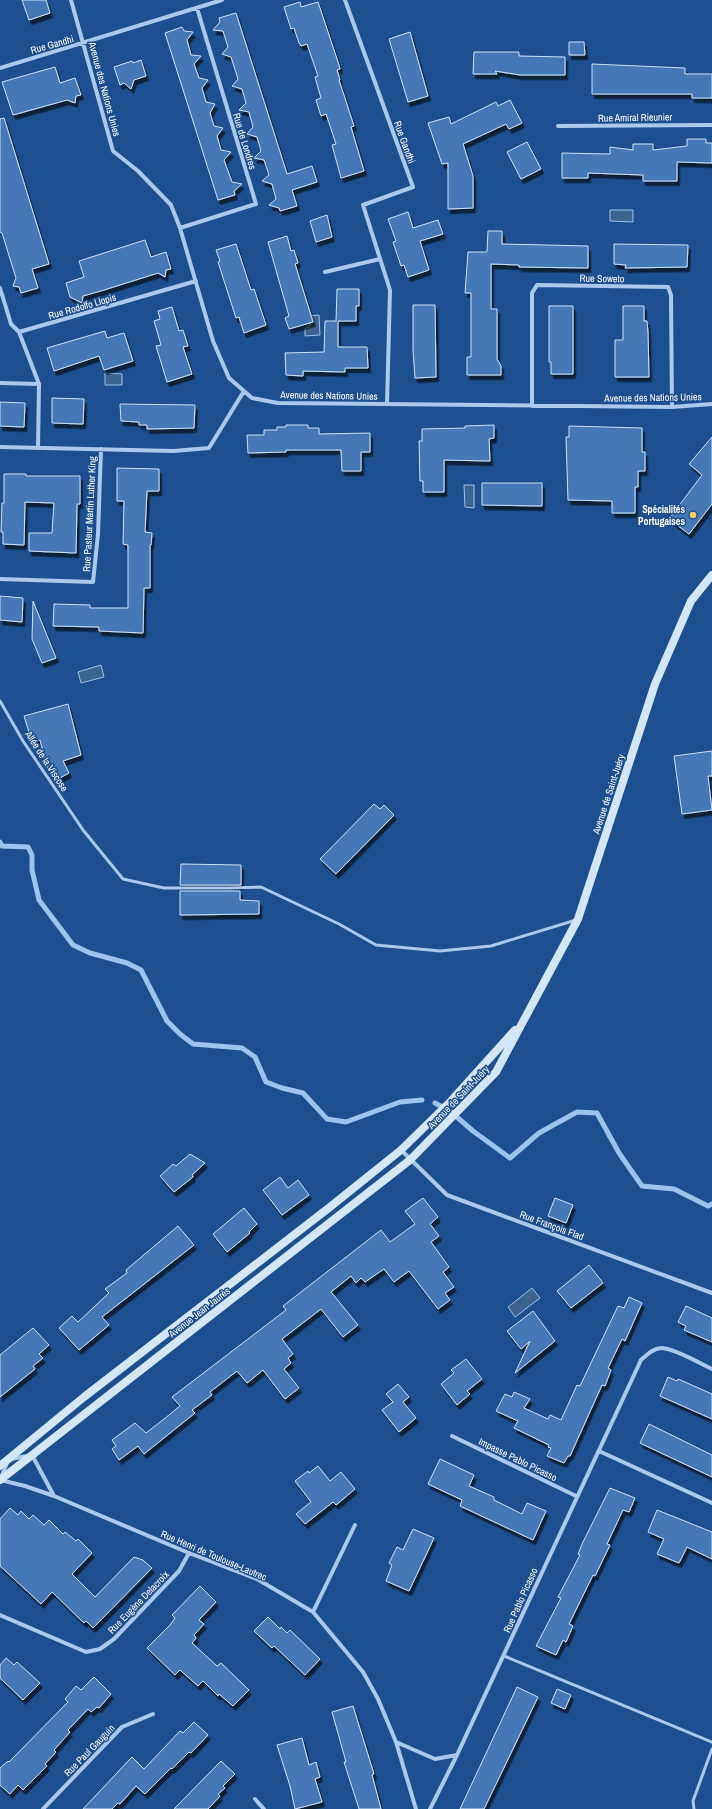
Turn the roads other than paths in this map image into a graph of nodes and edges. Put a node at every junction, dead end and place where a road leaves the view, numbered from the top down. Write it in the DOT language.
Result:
graph roads {
  1 [pos="71,0"];
  2 [pos="222,0"];
  3 [pos="345,0"];
  4 [pos="197,8"];
  5 [pos="84,43"];
  6 [pos="0,68"];
  7 [pos="712,125"];
  8 [pos="558,126"];
  9 [pos="180,228"];
  10 [pos="380,259"];
  11 [pos="325,272"];
  12 [pos="196,281"];
  13 [pos="0,288"];
  14 [pos="19,332"];
  15 [pos="0,383"];
  16 [pos="39,384"];
  17 [pos="244,391"];
  18 [pos="386,404"];
  19 [pos="712,404"];
  20 [pos="532,406"];
  21 [pos="672,407"];
  22 [pos="0,447"];
  23 [pos="38,448"];
  24 [pos="101,449"];
  25 [pos="712,575"];
  26 [pos="0,579"];
  27 [pos="0,700"];
  28 [pos="578,920"];
  29 [pos="524,1020"];
  30 [pos="401,1150"];
  31 [pos="410,1160"];
  32 [pos="712,1293"];
  33 [pos="712,1369"];
  34 [pos="452,1436"];
  35 [pos="599,1451"];
  36 [pos="32,1455"];
  37 [pos="8,1459"];
  38 [pos="0,1466"];
  39 [pos="0,1480"];
  40 [pos="54,1496"];
  41 [pos="576,1496"];
  42 [pos="712,1503"];
  43 [pos="355,1525"];
  44 [pos="189,1553"];
  45 [pos="313,1612"];
  46 [pos="0,1616"];
  47 [pos="504,1656"];
  48 [pos="154,1714"];
  49 [pos="396,1742"];
  50 [pos="712,1742"];
  51 [pos="712,1749"];
  52 [pos="457,1755"];
  53 [pos="255,1799"];
  54 [pos="44,1809"];
  55 [pos="264,1809"];
  56 [pos="416,1809"];
  57 [pos="430,1809"];
  58 [pos="694,1809"];
  1 -- 5 [label="street, Avenue des Nations Unies"];
  2 -- 4 [label="street, Rue Gandhi"];
  3 -- 10 [label="street, Rue Gandhi"];
  4 -- 5 [label="street, Rue Gandhi"];
  4 -- 9 [label="street, Rue de Londres"];
  5 -- 6 [label="street, Rue Gandhi"];
  5 -- 9 [label="street, Avenue des Nations Unies"];
  7 -- 8 [label="street, Rue Amiral Rieunier"];
  9 -- 12 [label="street, Avenue des Nations Unies"];
  10 -- 11 [label="street"];
  10 -- 18 [label="street, Rue Gandhi"];
  12 -- 14 [label="street, Rue Rodolfo Llopis"];
  12 -- 17 [label="street, Avenue des Nations Unies"];
  13 -- 14 [label="street"];
  14 -- 16 [label="street"];
  15 -- 16 [label="street"];
  16 -- 23 [label="street"];
  17 -- 18 [label="street, Avenue des Nations Unies"];
  17 -- 24 [label="street, Rue Pasteur Martin Luther King"];
  18 -- 20 [label="street, Avenue des Nations Unies"];
  19 -- 21 [label="street, Avenue des Nations Unies"];
  20 -- 21 [label="street, Avenue des Nations Unies"];
  20 -- 21 [label="street, Rue Soweto"];
  22 -- 23 [label="street, Rue Pasteur Martin Luther King"];
  23 -- 24 [label="street, Rue Pasteur Martin Luther King"];
  24 -- 26 [label="street, Rue Pasteur Martin Luther King"];
  25 -- 28 [label="main road, Avenue de Saint-Juéry"];
  27 -- 28 [label="lane, Allée de la Viscose"];
  28 -- 29 [label="main road, Avenue de Saint-Juéry"];
  29 -- 30 [label="main road, Avenue de Saint-Juéry"];
  29 -- 31 [label="main road, Avenue de Saint-Juéry"];
  30 -- 31 [label="street, Rue François Flad"];
  30 -- 37 [label="main road, Avenue Jean Jaurès"];
  31 -- 32 [label="street, Rue François Flad"];
  31 -- 36 [label="main road, Avenue Jean Jaurès"];
  33 -- 35 [label="street, Rue Pablo Picasso"];
  34 -- 41 [label="street, Impasse Pablo Picasso"];
  35 -- 41 [label="street, Rue Pablo Picasso"];
  35 -- 42 [label="street"];
  36 -- 37 [label="street"];
  36 -- 39 [label="main road, Avenue Jean Jaurès"];
  36 -- 40 [label="street"];
  37 -- 38 [label="main road, Avenue Jean Jaurès"];
  37 -- 39 [label="street"];
  39 -- 40 [label="street, Rue Henri de Toulouse-Lautrec"];
  40 -- 44 [label="street, Rue Henri de Toulouse-Lautrec"];
  41 -- 47 [label="street, Rue Pablo Picasso"];
  43 -- 45 [label="street"];
  44 -- 45 [label="street, Rue Henri de Toulouse-Lautrec"];
  44 -- 46 [label="street, Rue Eugène Delacroix"];
  45 -- 49 [label="street, Rue Henri de Toulouse-Lautrec"];
  47 -- 50 [label="lane"];
  47 -- 52 [label="street, Rue Pablo Picasso"];
  48 -- 54 [label="street, Rue Paul Gauguin"];
  49 -- 52 [label="street"];
  49 -- 56 [label="street, Rue Henri de Toulouse-Lautrec"];
  51 -- 58 [label="lane"];
  52 -- 57 [label="street, Rue Pablo Picasso"];
  53 -- 55 [label="street"];
}
